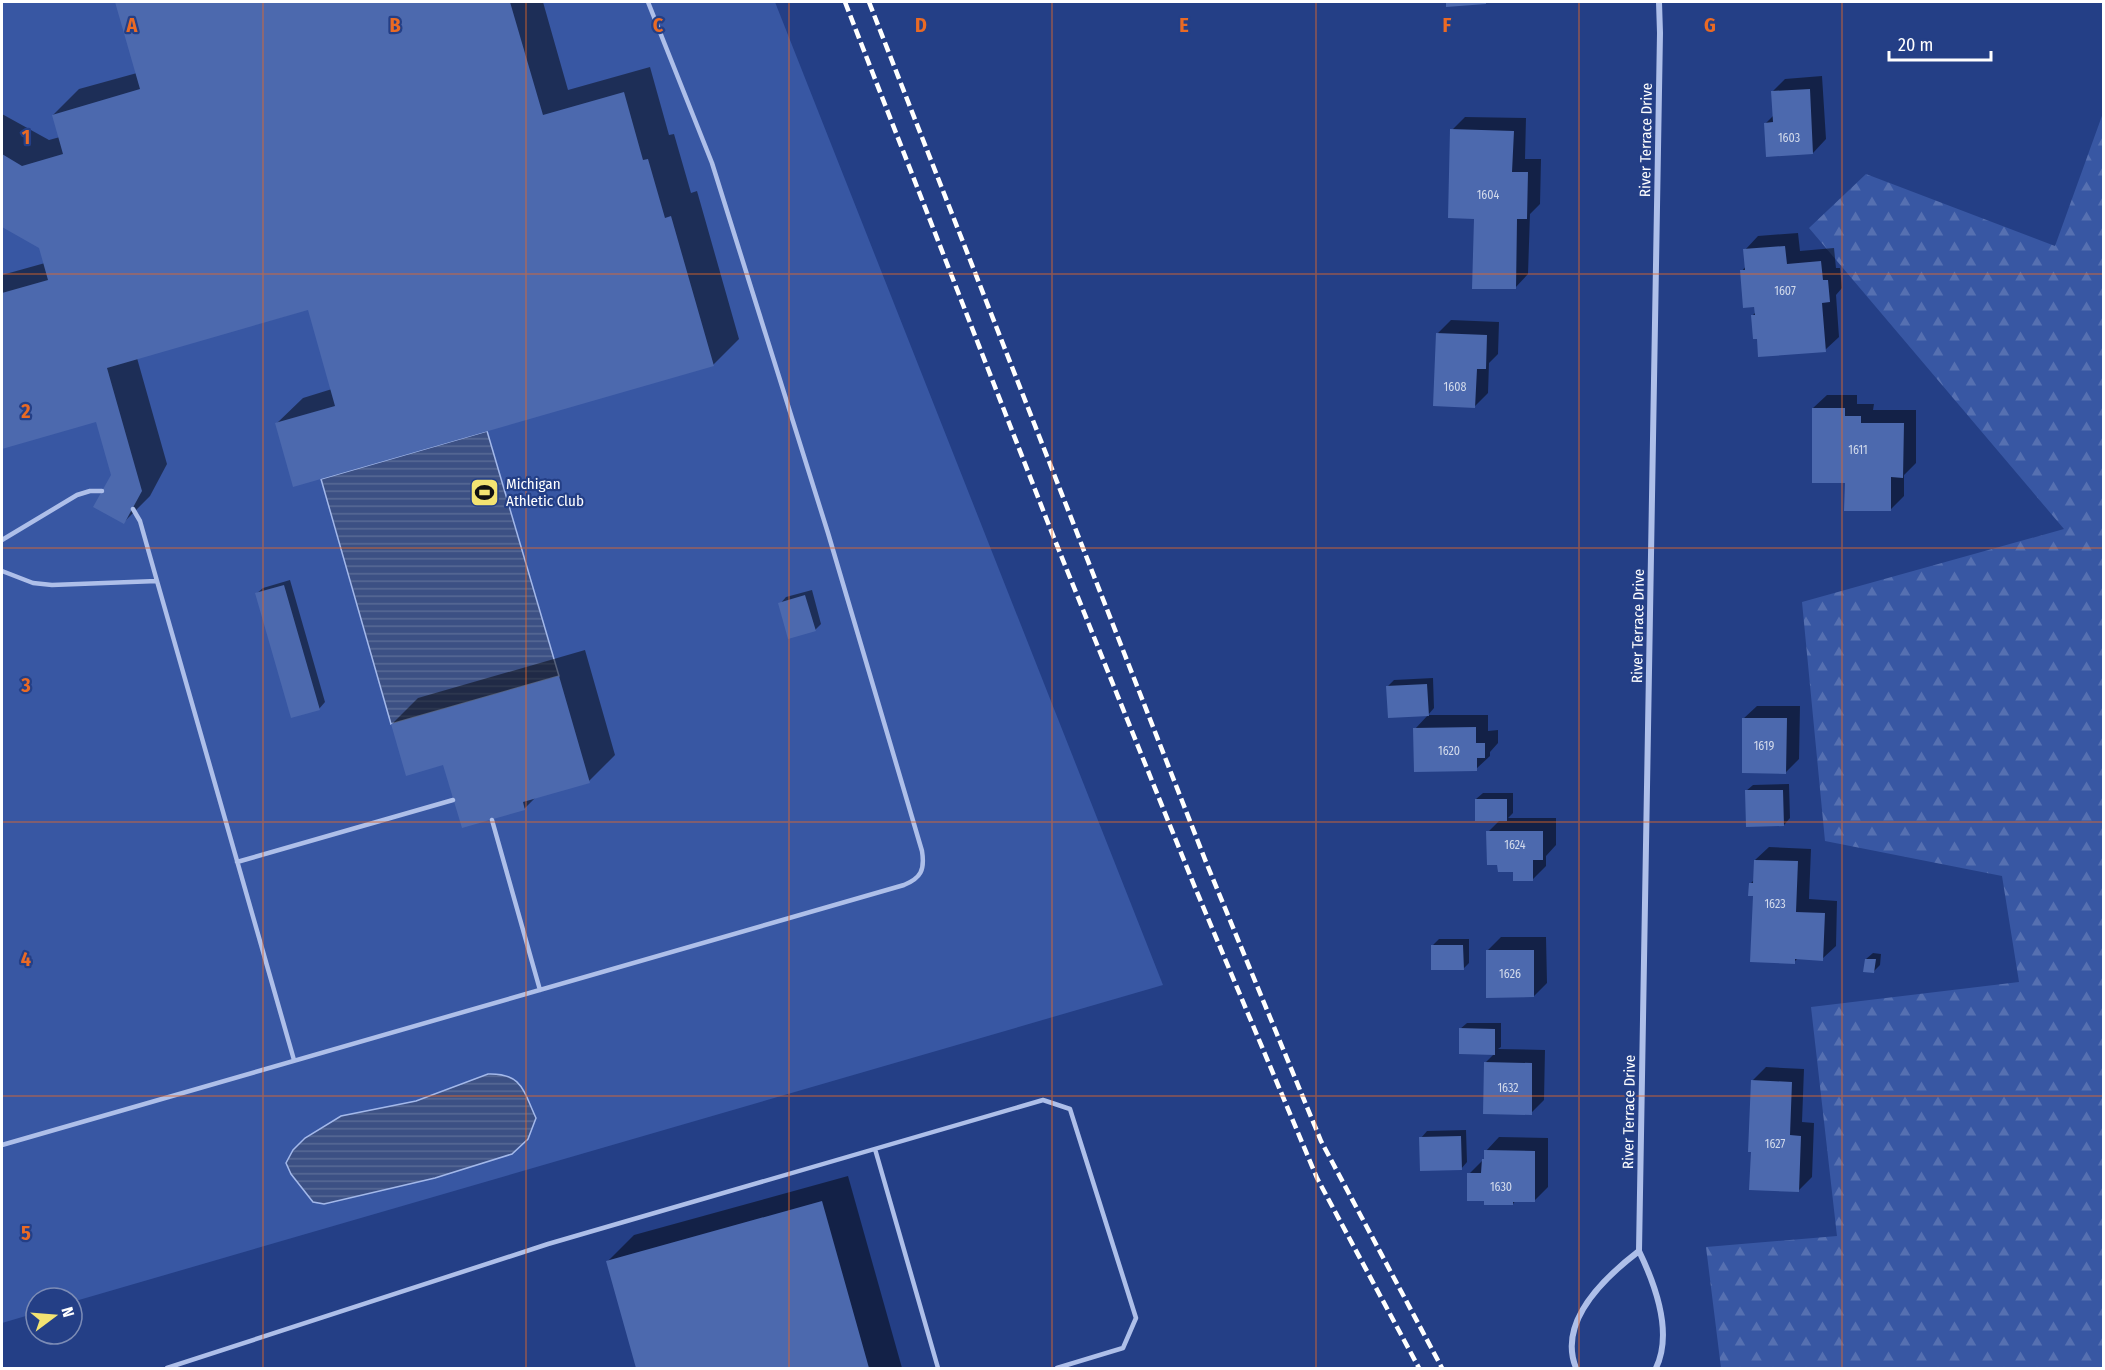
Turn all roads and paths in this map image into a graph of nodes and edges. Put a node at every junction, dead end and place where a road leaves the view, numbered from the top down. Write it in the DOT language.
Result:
graph roads {
  1 [pos="648,2"];
  2 [pos="1659,2"];
  3 [pos="102,491"];
  4 [pos="133,509"];
  5 [pos="2,540"];
  6 [pos="2,571"];
  7 [pos="157,581"];
  8 [pos="453,800"];
  9 [pos="492,819"];
  10 [pos="237,862"];
  11 [pos="540,990"];
  12 [pos="294,1060"];
  13 [pos="2,1145"];
  14 [pos="875,1149"];
  15 [pos="1639,1251"];
  16 [pos="167,1368"];
  17 [pos="938,1368"];
  18 [pos="1057,1368"];
  19 [pos="1576,1368"];
  20 [pos="1656,1368"];
  1 -- 11 [label="lane"];
  2 -- 15 [label="street, River Terrace Drive"];
  3 -- 5 [label="lane"];
  4 -- 7 [label="lane"];
  6 -- 7 [label="lane"];
  7 -- 10 [label="lane"];
  8 -- 10 [label="lane"];
  9 -- 11 [label="lane"];
  10 -- 12 [label="lane"];
  11 -- 12 [label="lane"];
  12 -- 13 [label="lane"];
  14 -- 16 [label="lane"];
  14 -- 17 [label="lane"];
  14 -- 18 [label="lane"];
  15 -- 19 [label="street"];
  15 -- 20 [label="street, River Terrace Drive"];
}
